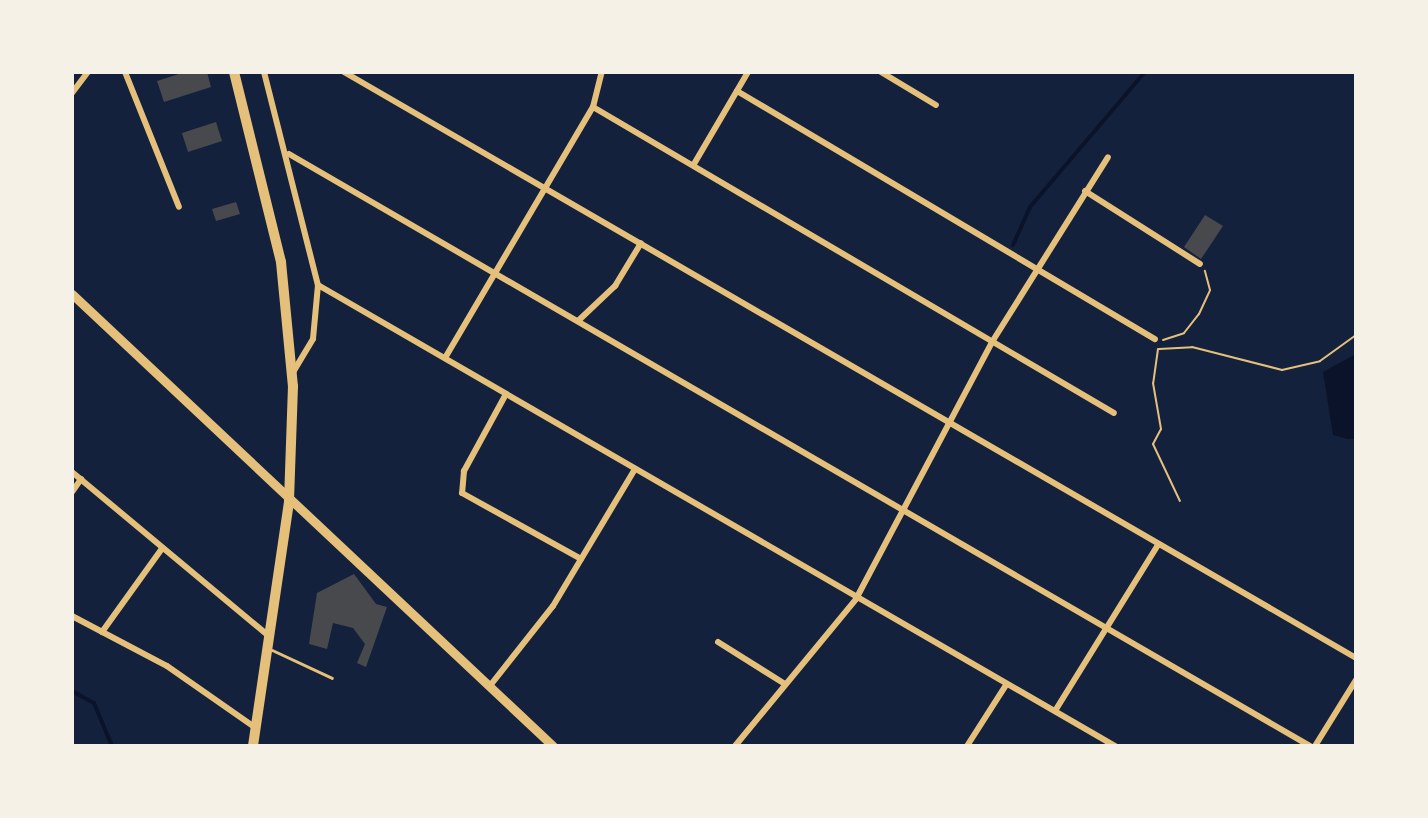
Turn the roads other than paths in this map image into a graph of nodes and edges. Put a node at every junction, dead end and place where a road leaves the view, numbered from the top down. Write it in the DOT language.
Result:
graph roads {
  1 [pos="88,72"];
  2 [pos="125,72"];
  3 [pos="234,72"];
  4 [pos="264,72"];
  5 [pos="344,72"];
  6 [pos="602,72"];
  7 [pos="748,72"];
  8 [pos="881,72"];
  9 [pos="737,91"];
  10 [pos="72,93"];
  11 [pos="936,105"];
  12 [pos="593,107"];
  13 [pos="289,154"];
  14 [pos="1108,157"];
  15 [pos="694,164"];
  16 [pos="542,190"];
  17 [pos="1085,191"];
  18 [pos="179,207"];
  19 [pos="641,243"];
  20 [pos="1201,265"];
  21 [pos="1036,268"];
  22 [pos="496,271"];
  23 [pos="318,285"];
  24 [pos="73,298"];
  25 [pos="579,320"];
  26 [pos="1155,339"];
  27 [pos="992,342"];
  28 [pos="445,358"];
  29 [pos="292,374"];
  30 [pos="506,394"];
  31 [pos="1114,413"];
  32 [pos="951,427"];
  33 [pos="635,469"];
  34 [pos="72,472"];
  35 [pos="81,479"];
  36 [pos="72,492"];
  37 [pos="289,502"];
  38 [pos="904,512"];
  39 [pos="1158,545"];
  40 [pos="161,550"];
  41 [pos="581,559"];
  42 [pos="856,599"];
  43 [pos="72,616"];
  44 [pos="1106,630"];
  45 [pos="102,632"];
  46 [pos="718,642"];
  47 [pos="272,644"];
  48 [pos="1356,658"];
  49 [pos="332,678"];
  50 [pos="1356,680"];
  51 [pos="785,684"];
  52 [pos="1006,685"];
  53 [pos="489,687"];
  54 [pos="1055,711"];
  55 [pos="256,728"];
  56 [pos="253,746"];
  57 [pos="553,746"];
  58 [pos="735,746"];
  59 [pos="967,746"];
  60 [pos="1115,746"];
  61 [pos="1313,746"];
  1 -- 10 [label="street"];
  2 -- 18 [label="street"];
  3 -- 29 [label="main road"];
  4 -- 13 [label="street"];
  5 -- 16 [label="street"];
  6 -- 12 [label="street"];
  7 -- 9 [label="street"];
  8 -- 11 [label="street"];
  9 -- 15 [label="street"];
  9 -- 21 [label="street"];
  12 -- 15 [label="street"];
  12 -- 16 [label="street"];
  13 -- 22 [label="street"];
  13 -- 23 [label="street"];
  14 -- 17 [label="street"];
  15 -- 27 [label="street"];
  16 -- 19 [label="street"];
  16 -- 22 [label="street"];
  17 -- 20 [label="street"];
  17 -- 21 [label="street"];
  19 -- 25 [label="street"];
  19 -- 32 [label="street"];
  21 -- 26 [label="street"];
  21 -- 27 [label="street"];
  22 -- 25 [label="street"];
  22 -- 28 [label="street"];
  23 -- 28 [label="street"];
  23 -- 29 [label="street"];
  24 -- 37 [label="main road"];
  25 -- 38 [label="street"];
  27 -- 31 [label="street"];
  27 -- 32 [label="street"];
  28 -- 30 [label="street"];
  29 -- 37 [label="main road"];
  30 -- 33 [label="street"];
  30 -- 41 [label="street"];
  32 -- 38 [label="street"];
  32 -- 39 [label="street"];
  33 -- 41 [label="street"];
  33 -- 42 [label="street"];
  34 -- 35 [label="street"];
  35 -- 36 [label="street"];
  35 -- 40 [label="street"];
  37 -- 47 [label="main road"];
  37 -- 53 [label="main road"];
  38 -- 42 [label="street"];
  38 -- 44 [label="street"];
  39 -- 44 [label="street"];
  39 -- 48 [label="street"];
  40 -- 45 [label="street"];
  40 -- 47 [label="street"];
  41 -- 53 [label="street"];
  42 -- 51 [label="street"];
  42 -- 52 [label="street"];
  43 -- 45 [label="street"];
  44 -- 54 [label="street"];
  44 -- 61 [label="street"];
  45 -- 55 [label="street"];
  46 -- 51 [label="street"];
  47 -- 49 [label="lane"];
  47 -- 55 [label="main road"];
  50 -- 61 [label="street"];
  51 -- 58 [label="street"];
  52 -- 54 [label="street"];
  52 -- 59 [label="street"];
  53 -- 57 [label="main road"];
  54 -- 60 [label="street"];
  55 -- 56 [label="main road"];
}
